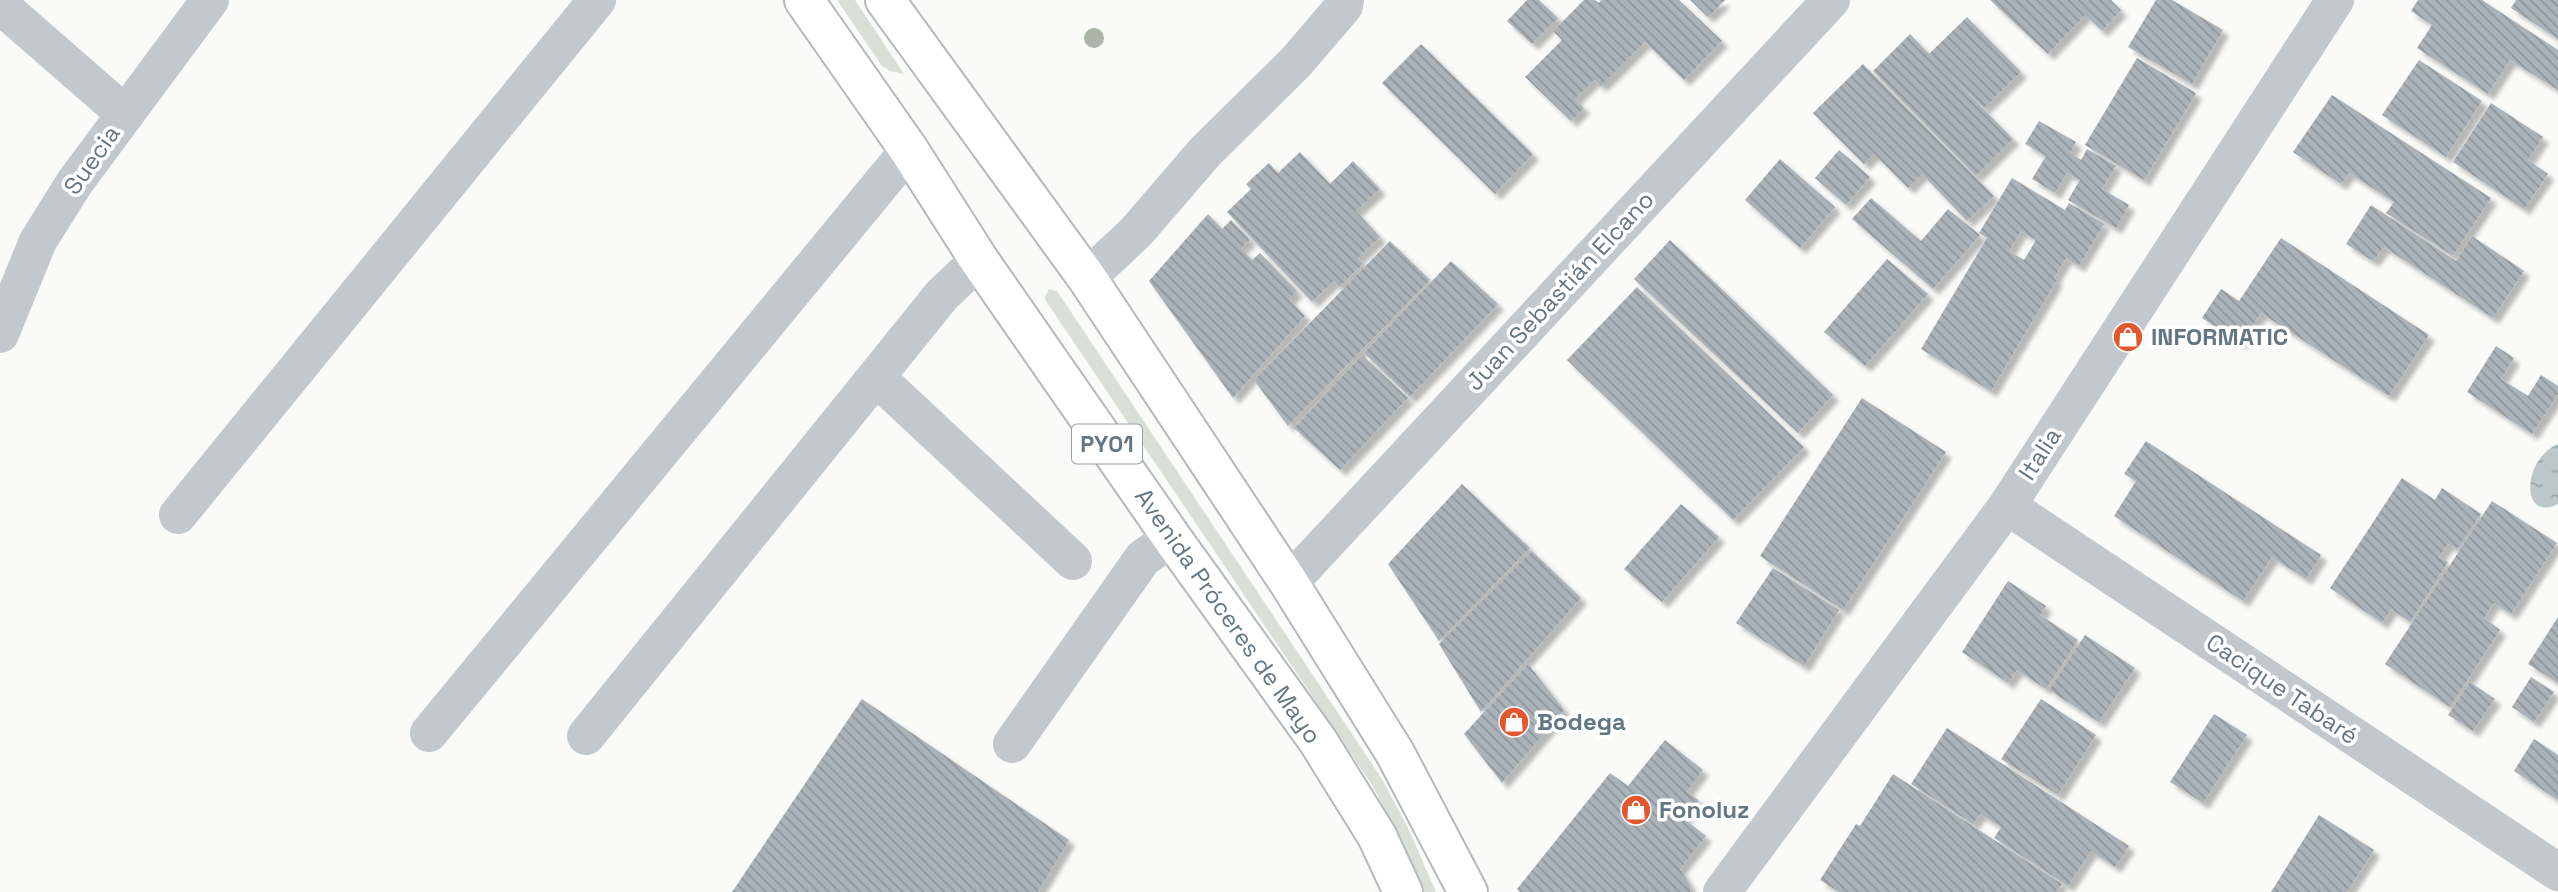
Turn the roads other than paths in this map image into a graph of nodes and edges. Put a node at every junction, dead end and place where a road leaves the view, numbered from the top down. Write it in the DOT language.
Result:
graph roads {
  1 [pos="210,0"];
  2 [pos="597,0"];
  3 [pos="804,0"];
  4 [pos="885,0"];
  5 [pos="1345,0"];
  6 [pos="1831,0"];
  7 [pos="2335,0"];
  8 [pos="0,5"];
  9 [pos="125,114"];
  10 [pos="909,150"];
  11 [pos="979,260"];
  12 [pos="1087,278"];
  13 [pos="0,334"];
  14 [pos="877,378"];
  15 [pos="2007,506"];
  16 [pos="178,515"];
  17 [pos="1172,538"];
  18 [pos="1073,561"];
  19 [pos="1289,583"];
  20 [pos="429,733"];
  21 [pos="586,736"];
  22 [pos="1012,744"];
  23 [pos="2558,872"];
  24 [pos="1403,892"];
  25 [pos="1468,892"];
  26 [pos="1722,892"];
  1 -- 9 [label="street, Suecia"];
  2 -- 16 [label="street"];
  3 -- 10 [label="highway, Avenida Próceres de Mayo / PY01"];
  4 -- 12 [label="highway, PY01"];
  5 -- 12 [label="street"];
  6 -- 19 [label="street, Juan Sebastián Elcano"];
  7 -- 15 [label="street, Italia"];
  8 -- 9 [label="street"];
  9 -- 13 [label="street, Suecia"];
  10 -- 11 [label="highway, Avenida Próceres de Mayo / PY01"];
  10 -- 20 [label="street"];
  11 -- 14 [label="street"];
  11 -- 17 [label="highway, Avenida Próceres de Mayo / PY01"];
  12 -- 19 [label="highway, PY01"];
  14 -- 18 [label="street"];
  14 -- 21 [label="street"];
  15 -- 23 [label="street, Cacique Tabaré"];
  15 -- 26 [label="street, Italia"];
  17 -- 22 [label="street"];
  17 -- 24 [label="highway, Avenida Próceres de Mayo / PY01"];
  19 -- 25 [label="highway, PY01"];
}
